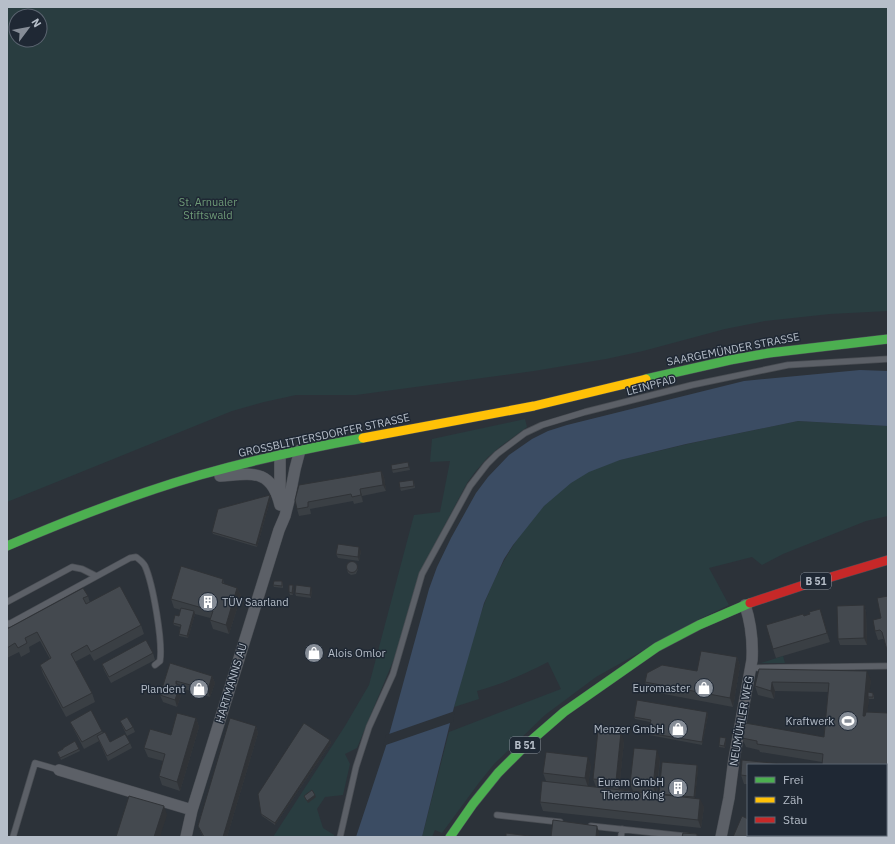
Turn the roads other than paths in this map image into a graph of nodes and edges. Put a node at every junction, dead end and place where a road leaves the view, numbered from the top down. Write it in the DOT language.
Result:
graph roads {
  1 [pos="888,340"];
  2 [pos="888,359"];
  3 [pos="585,394"];
  4 [pos="300,450"];
  5 [pos="280,455"];
  6 [pos="207,474"];
  7 [pos="280,505"];
  8 [pos="279,530"];
  9 [pos="7,546"];
  10 [pos="888,560"];
  11 [pos="96,576"];
  12 [pos="7,602"];
  13 [pos="747,612"];
  14 [pos="729,622"];
  15 [pos="7,623"];
  16 [pos="155,665"];
  17 [pos="888,666"];
  18 [pos="750,668"];
  19 [pos="619,673"];
  20 [pos="59,770"];
  21 [pos="192,810"];
  22 [pos="497,815"];
  23 [pos="564,823"];
  24 [pos="587,826"];
  25 [pos="622,829"];
  26 [pos="13,837"];
  27 [pos="186,837"];
  28 [pos="340,837"];
  29 [pos="450,837"];
  30 [pos="621,837"];
  31 [pos="694,837"];
  32 [pos="721,837"];
  1 -- 3 [label="main road, SAARGEMÜNDER STRASSE"];
  2 -- 28 [label="lane, LEINPFAD"];
  3 -- 4 [label="main road, GROSSBLITTERSDORFER STRASSE"];
  4 -- 5 [label="main road, GROSSBLITTERSDORFER STRASSE"];
  4 -- 8 [label="street, HARTMANNS AU"];
  5 -- 6 [label="main road, GROSSBLITTERSDORFER STRASSE"];
  5 -- 7 [label="street, HARTMANNS AU"];
  6 -- 7 [label="street, HARTMANNS AU"];
  6 -- 9 [label="main road, GROSSBLITTERSDORFER STRASSE"];
  7 -- 8 [label="street, HARTMANNS AU"];
  8 -- 21 [label="street, HARTMANNS AU"];
  10 -- 13 [label="main road, B 51"];
  11 -- 12 [label="lane"];
  11 -- 15 [label="lane"];
  11 -- 16 [label="lane"];
  13 -- 18 [label="street, NEUMÜHLER WEG"];
  13 -- 19 [label="main road, B 51"];
  14 -- 19 [label="main road, B 51"];
  17 -- 18 [label="lane"];
  18 -- 32 [label="street, NEUMÜHLER WEG"];
  19 -- 29 [label="main road, B 51"];
  20 -- 21 [label="street"];
  20 -- 26 [label="lane"];
  21 -- 27 [label="street, HARTMANNS AU"];
  22 -- 23 [label="lane"];
  24 -- 25 [label="lane"];
  25 -- 30 [label="lane"];
  25 -- 31 [label="lane"];
}
